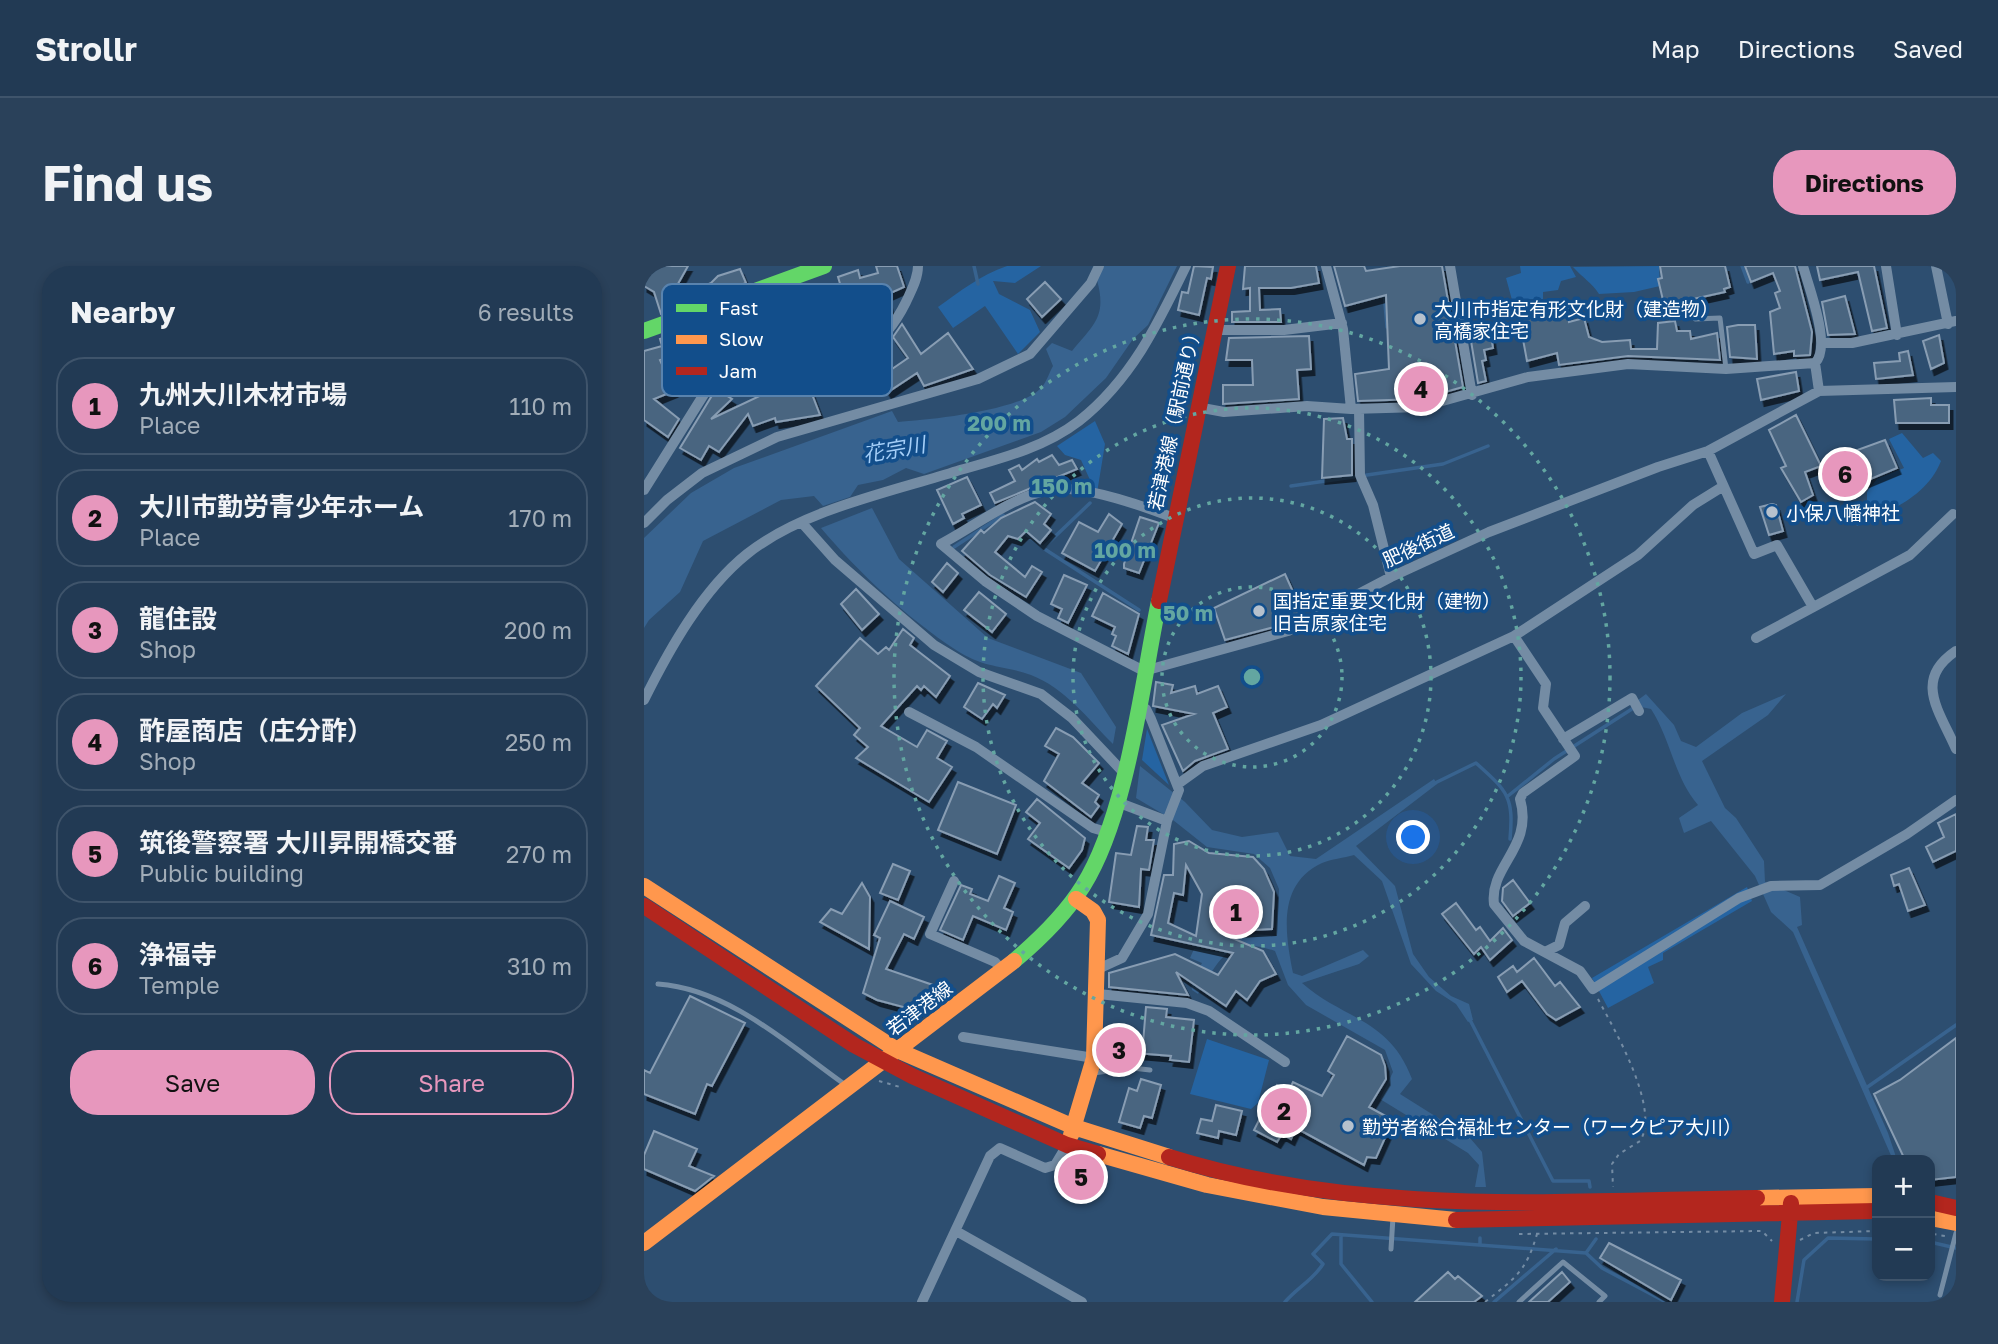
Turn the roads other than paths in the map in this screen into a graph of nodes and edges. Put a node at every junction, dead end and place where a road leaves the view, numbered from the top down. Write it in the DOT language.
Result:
graph roads {
  1 [pos="824,266"];
  2 [pos="918,266"];
  3 [pos="1099,266"];
  4 [pos="1186,266"];
  5 [pos="1228,266"];
  6 [pos="1326,266"];
  7 [pos="1450,266"];
  8 [pos="1803,266"];
  9 [pos="1885,266"];
  10 [pos="1936,266"];
  11 [pos="774,284"];
  12 [pos="1695,318"];
  13 [pos="1952,322"];
  14 [pos="1342,323"];
  15 [pos="662,324"];
  16 [pos="892,327"];
  17 [pos="1214,330"];
  18 [pos="644,331"];
  19 [pos="1896,335"];
  20 [pos="1823,344"];
  21 [pos="1815,363"];
  22 [pos="1726,369"];
  23 [pos="1956,387"];
  24 [pos="1819,391"];
  25 [pos="1472,395"];
  26 [pos="703,396"];
  27 [pos="1197,407"];
  28 [pos="1355,410"];
  29 [pos="1708,451"];
  30 [pos="1722,487"];
  31 [pos="644,490"];
  32 [pos="1953,514"];
  33 [pos="1174,518"];
  34 [pos="644,523"];
  35 [pos="802,523"];
  36 [pos="1391,576"];
  37 [pos="1813,607"];
  38 [pos="1514,636"];
  39 [pos="1756,638"];
  40 [pos="1956,651"];
  41 [pos="1144,671"];
  42 [pos="644,700"];
  43 [pos="1138,706"];
  44 [pos="1637,708"];
  45 [pos="909,712"];
  46 [pos="1130,741"];
  47 [pos="1565,741"];
  48 [pos="1956,749"];
  49 [pos="1125,768"];
  50 [pos="1178,787"];
  51 [pos="1956,800"];
  52 [pos="1117,802"];
  53 [pos="1167,821"];
  54 [pos="1110,833"];
  55 [pos="954,881"];
  56 [pos="644,886"];
  57 [pos="1076,899"];
  58 [pos="644,906"];
  59 [pos="1585,906"];
  60 [pos="1545,952"];
  61 [pos="1098,969"];
  62 [pos="1003,971"];
  63 [pos="658,984"];
  64 [pos="1098,994"];
  65 [pos="963,1037"];
  66 [pos="891,1055"];
  67 [pos="1285,1062"];
  68 [pos="1092,1065"];
  69 [pos="1150,1070"];
  70 [pos="848,1087"];
  71 [pos="1074,1127"];
  72 [pos="1067,1145"];
  73 [pos="1872,1197"];
  74 [pos="1935,1203"];
  75 [pos="1791,1205"];
  76 [pos="1394,1207"];
  77 [pos="1956,1208"];
  78 [pos="1872,1211"];
  79 [pos="1935,1221"];
  80 [pos="956,1231"];
  81 [pos="1955,1235"];
  82 [pos="644,1244"];
  83 [pos="1391,1246"];
  84 [pos="1940,1295"];
  85 [pos="1605,1296"];
  86 [pos="922,1302"];
  87 [pos="1082,1302"];
  88 [pos="1519,1302"];
  89 [pos="1599,1302"];
  90 [pos="1610,1302"];
  91 [pos="1782,1302"];
  1 -- 11 [label="street"];
  2 -- 16 [label="street"];
  3 -- 34 [label="street"];
  4 -- 35 [label="street"];
  5 -- 17 [label="street, 若津港線（駅前通り）"];
  6 -- 14 [label="street"];
  7 -- 25 [label="street"];
  8 -- 20 [label="street"];
  9 -- 19 [label="street"];
  10 -- 13 [label="street"];
  12 -- 22 [label="lane"];
  13 -- 19 [label="street"];
  14 -- 17 [label="street"];
  14 -- 28 [label="street"];
  15 -- 18 [label="street"];
  17 -- 27 [label="street, 若津港線（駅前通り）"];
  19 -- 20 [label="street"];
  20 -- 21 [label="street"];
  21 -- 22 [label="street"];
  21 -- 24 [label="street"];
  22 -- 25 [label="street"];
  23 -- 24 [label="street"];
  24 -- 29 [label="street, 肥後街道"];
  25 -- 28 [label="street"];
  26 -- 31 [label="street"];
  27 -- 28 [label="street"];
  27 -- 33 [label="street, 若津港線（駅前通り）"];
  28 -- 36 [label="street"];
  29 -- 30 [label="street"];
  29 -- 36 [label="street, 肥後街道"];
  30 -- 37 [label="street"];
  30 -- 38 [label="street"];
  32 -- 37 [label="street"];
  33 -- 41 [label="street, 若津港線（駅前通り）"];
  33 -- 41 [label="street"];
  35 -- 42 [label="street"];
  35 -- 49 [label="street"];
  36 -- 41 [label="street, 肥後街道"];
  37 -- 39 [label="street"];
  38 -- 47 [label="street"];
  38 -- 50 [label="street"];
  40 -- 48 [label="street"];
  41 -- 43 [label="street, 若津港線（駅前通り）"];
  43 -- 46 [label="street, 若津港線（駅前通り）"];
  43 -- 50 [label="street"];
  44 -- 47 [label="street"];
  45 -- 54 [label="street"];
  46 -- 49 [label="street, 若津港線"];
  47 -- 60 [label="street"];
  49 -- 52 [label="street, 若津港線"];
  50 -- 53 [label="street"];
  51 -- 60 [label="street"];
  52 -- 53 [label="street"];
  52 -- 54 [label="street, 若津港線"];
  53 -- 61 [label="street"];
  54 -- 57 [label="street, 若津港線"];
  55 -- 62 [label="street"];
  56 -- 66 [label="street"];
  57 -- 61 [label="street"];
  57 -- 62 [label="street, 若津港線"];
  58 -- 66 [label="street"];
  59 -- 60 [label="street"];
  61 -- 64 [label="street"];
  62 -- 66 [label="street, 若津港線"];
  63 -- 70 [label="lane"];
  64 -- 67 [label="street"];
  64 -- 68 [label="street"];
  65 -- 68 [label="street"];
  66 -- 70 [label="street, 若津港線"];
  66 -- 71 [label="street"];
  66 -- 72 [label="street"];
  68 -- 69 [label="lane"];
  68 -- 71 [label="street"];
  70 -- 82 [label="street, 若津港線"];
  71 -- 72 [label="street"];
  71 -- 76 [label="street"];
  72 -- 76 [label="street"];
  72 -- 80 [label="street"];
  73 -- 75 [label="street"];
  74 -- 77 [label="street"];
  75 -- 76 [label="street"];
  75 -- 76 [label="street"];
  75 -- 78 [label="street"];
  75 -- 91 [label="street"];
  76 -- 83 [label="lane"];
  79 -- 81 [label="street"];
  80 -- 86 [label="street"];
  80 -- 87 [label="street"];
  81 -- 84 [label="lane"];
  85 -- 88 [label="lane"];
  85 -- 89 [label="lane"];
  85 -- 90 [label="lane"];
}
